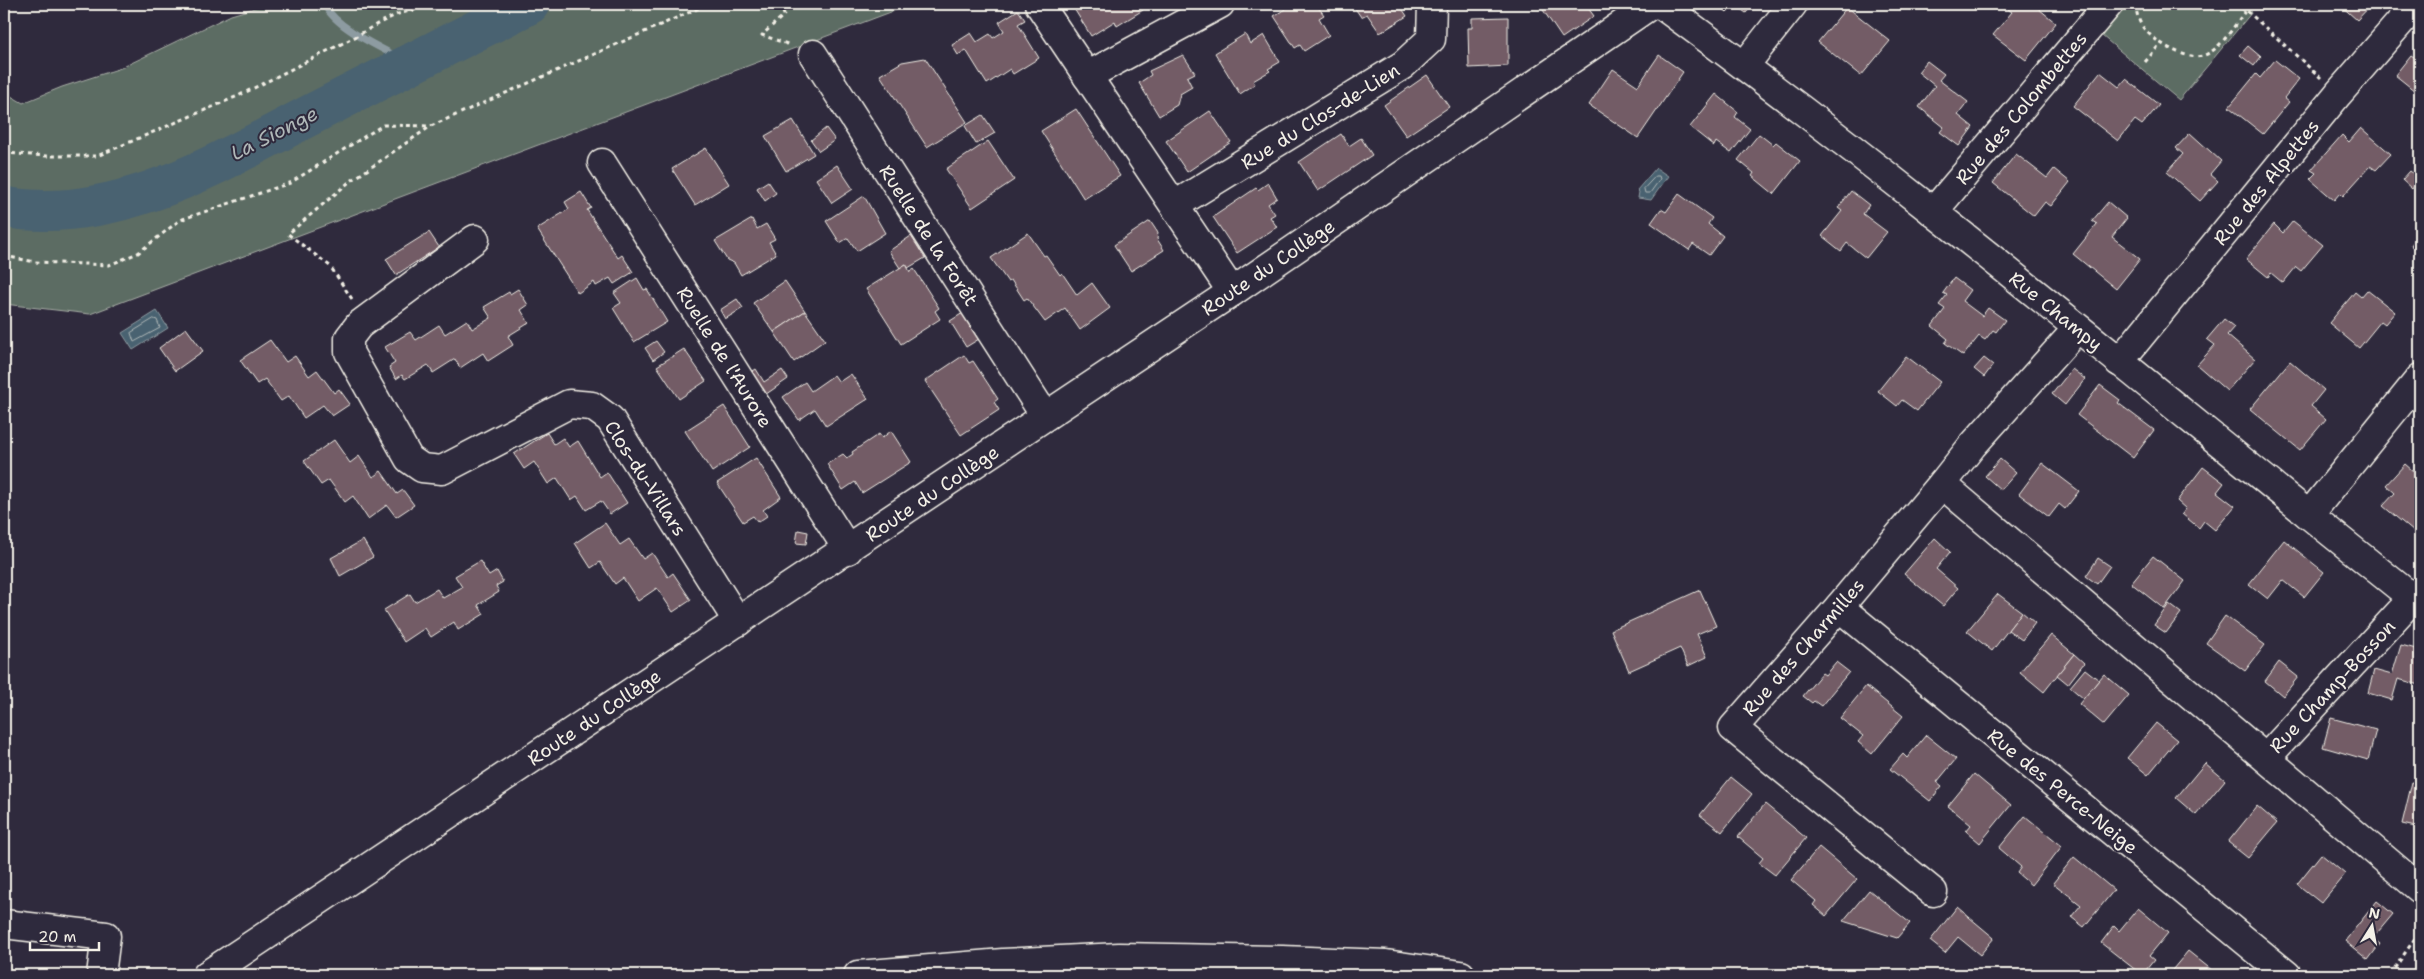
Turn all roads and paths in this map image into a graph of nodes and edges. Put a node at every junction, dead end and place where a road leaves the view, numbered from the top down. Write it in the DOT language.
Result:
graph roads {
  1 [pos="425,4"];
  2 [pos="708,4"];
  3 [pos="781,4"];
  4 [pos="1040,4"];
  5 [pos="1220,4"];
  6 [pos="1432,4"];
  7 [pos="1652,4"];
  8 [pos="1660,4"];
  9 [pos="1793,4"];
  10 [pos="2109,4"];
  11 [pos="2136,4"];
  12 [pos="2233,4"];
  13 [pos="2416,4"];
  14 [pos="2246,10"];
  15 [pos="2162,43"];
  16 [pos="813,54"];
  17 [pos="2145,62"];
  18 [pos="1744,65"];
  19 [pos="1087,76"];
  20 [pos="2338,94"];
  21 [pos="431,126"];
  22 [pos="4,152"];
  23 [pos="602,163"];
  24 [pos="1175,206"];
  25 [pos="1933,212"];
  26 [pos="475,239"];
  27 [pos="4,256"];
  28 [pos="1232,292"];
  29 [pos="366,320"];
  30 [pos="2077,329"];
  31 [pos="2119,362"];
  32 [pos="2420,378"];
  33 [pos="1045,416"];
  34 [pos="1942,484"];
  35 [pos="2310,515"];
  36 [pos="848,550"];
  37 [pos="2417,601"];
  38 [pos="1839,607"];
  39 [pos="738,622"];
  40 [pos="2267,757"];
  41 [pos="2420,889"];
  42 [pos="1932,892"];
  43 [pos="4,924"];
  44 [pos="2420,931"];
  45 [pos="101,975"];
  46 [pos="207,975"];
  47 [pos="858,975"];
  48 [pos="1461,975"];
  49 [pos="2287,975"];
  50 [pos="2390,975"];
  1 -- 22 [label="path"];
  2 -- 21 [label="path"];
  3 -- 16 [label="path"];
  4 -- 19 [label="main road"];
  5 -- 19 [label="main road"];
  6 -- 24 [label="main road, Rue du Clos-de-Lien"];
  7 -- 28 [label="main road, Route du Collège"];
  8 -- 18 [label="main road, Rue Champy"];
  9 -- 18 [label="main road"];
  10 -- 25 [label="main road, Rue des Colombettes"];
  11 -- 15 [label="path"];
  12 -- 14 [label="path"];
  13 -- 20 [label="main road, Rue des Alpettes"];
  14 -- 15 [label="path"];
  14 -- 20 [label="path"];
  15 -- 17 [label="path"];
  16 -- 33 [label="main road, Ruelle de la Forêt"];
  18 -- 25 [label="main road, Rue Champy"];
  19 -- 24 [label="main road"];
  20 -- 31 [label="main road, Rue des Alpettes"];
  21 -- 27 [label="path"];
  21 -- 29 [label="path"];
  23 -- 36 [label="main road, Ruelle de l'Aurore"];
  24 -- 28 [label="main road"];
  25 -- 30 [label="main road, Rue Champy"];
  26 -- 29 [label="main road, Clos-du-Villars"];
  28 -- 33 [label="main road, Route du Collège"];
  29 -- 39 [label="main road, Clos-du-Villars"];
  30 -- 31 [label="main road, Rue Champy"];
  30 -- 34 [label="main road, Rue des Charmilles"];
  31 -- 35 [label="main road, Rue Champy"];
  32 -- 35 [label="main road"];
  33 -- 36 [label="main road, Route du Collège"];
  34 -- 38 [label="main road, Rue des Charmilles"];
  34 -- 40 [label="main road"];
  35 -- 37 [label="main road, Rue Champ-Bosson"];
  36 -- 39 [label="main road, Route du Collège"];
  37 -- 40 [label="main road, Rue Champ-Bosson"];
  38 -- 42 [label="main road, Rue des Charmilles"];
  38 -- 49 [label="main road, Rue des Perce-Neige"];
  39 -- 46 [label="main road, Route du Collège"];
  40 -- 41 [label="main road, Rue Champ-Bosson"];
  43 -- 45 [label="main road"];
  44 -- 50 [label="path"];
  47 -- 48 [label="main road"];
}
